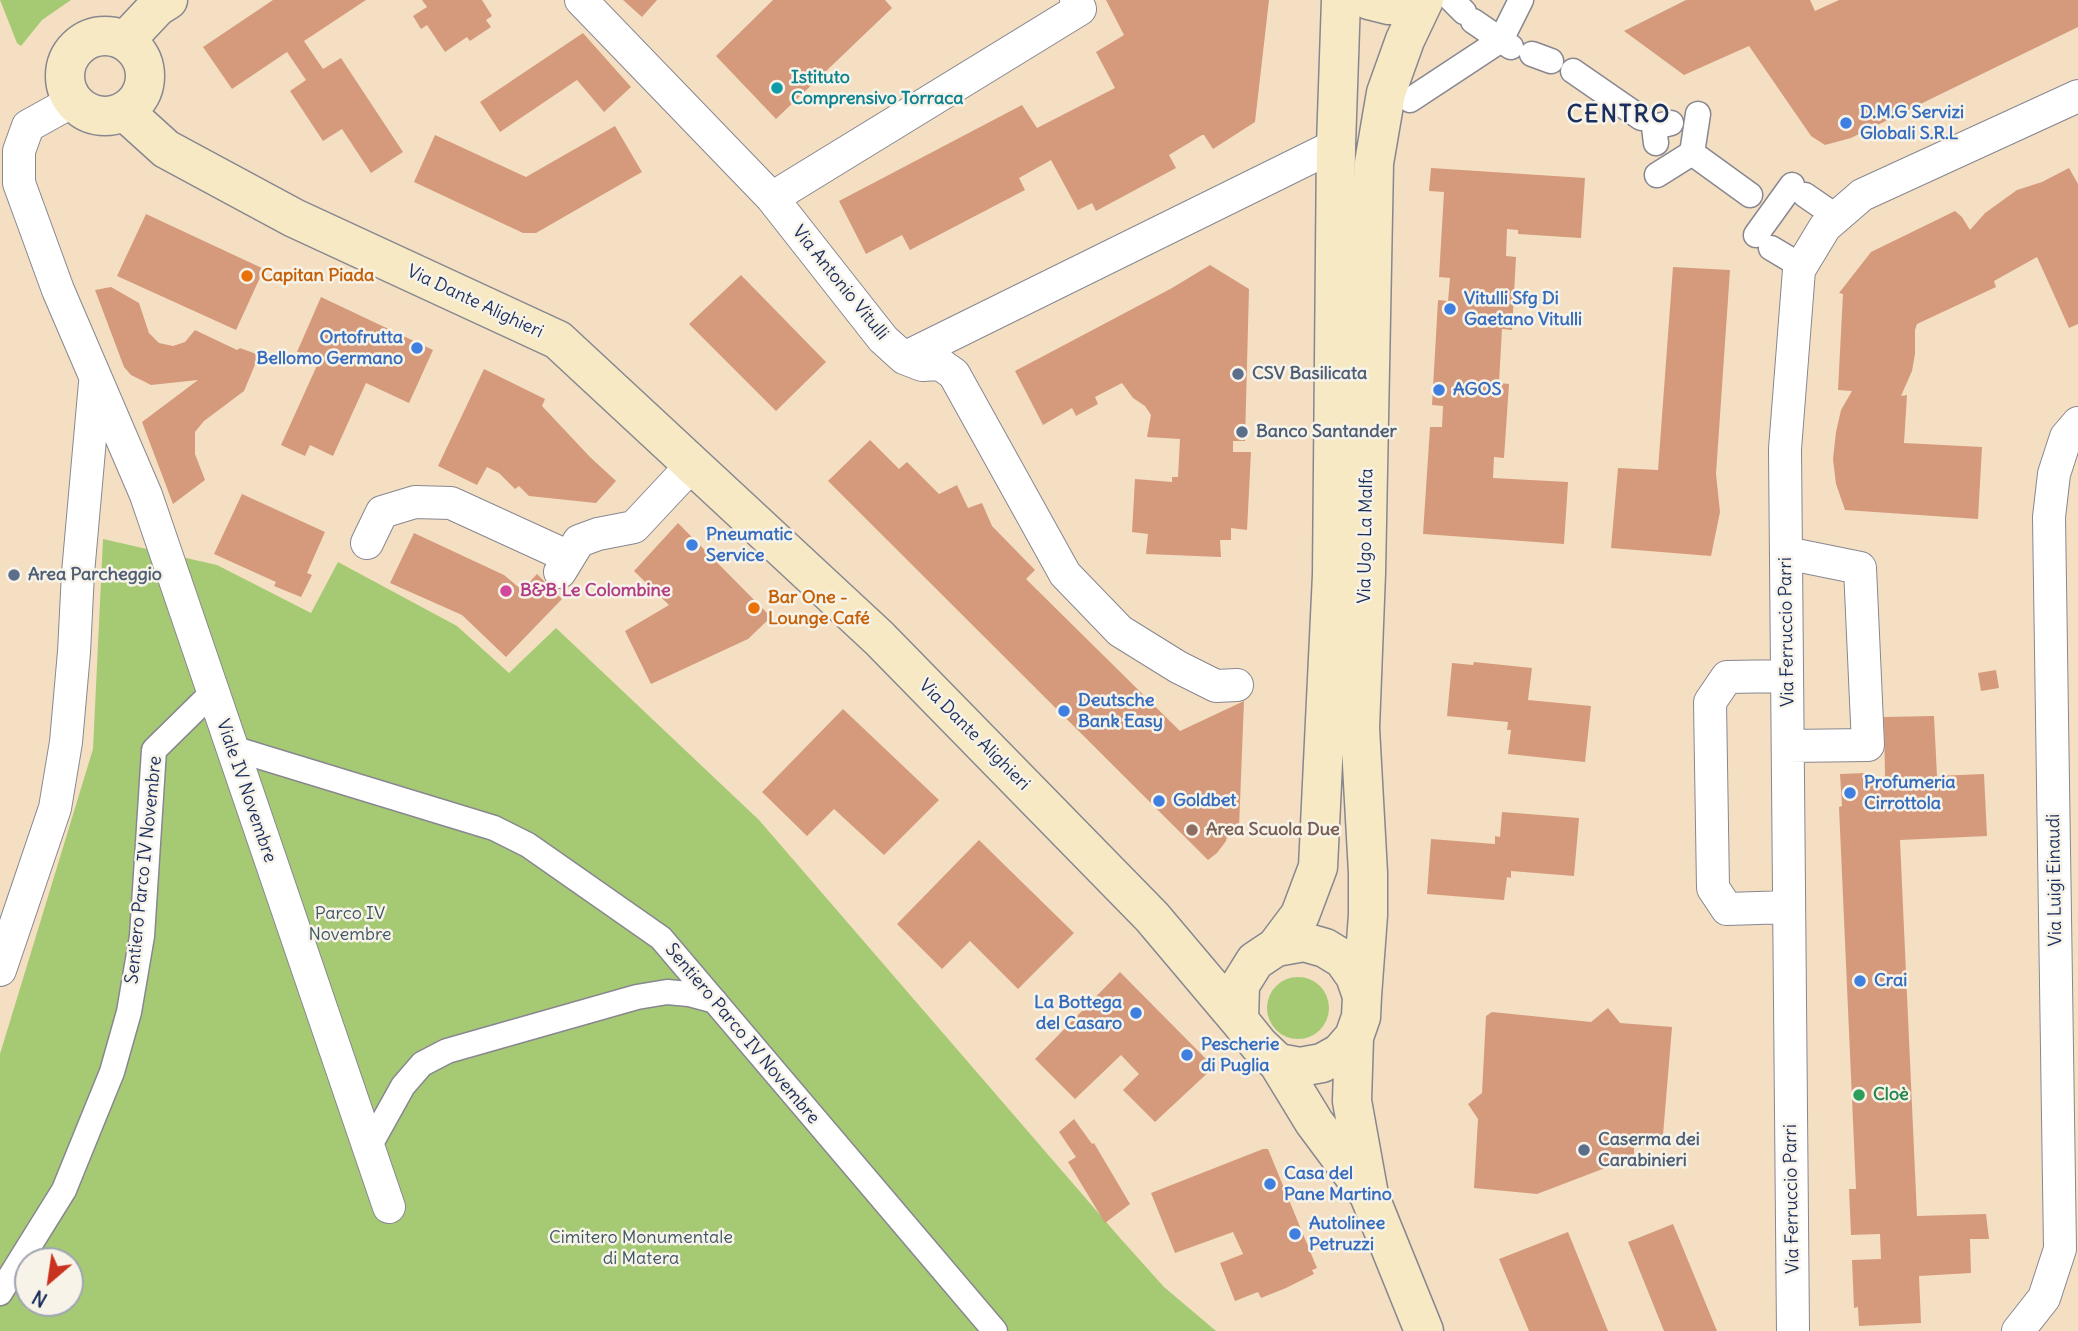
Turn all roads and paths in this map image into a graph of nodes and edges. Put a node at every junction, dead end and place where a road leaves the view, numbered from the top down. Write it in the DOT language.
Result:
graph roads {
  1 [pos="168,0"];
  2 [pos="582,0"];
  3 [pos="1076,0"];
  4 [pos="1341,0"];
  5 [pos="1369,0"];
  6 [pos="1417,0"];
  7 [pos="1424,0"];
  8 [pos="1521,0"];
  9 [pos="1463,11"];
  10 [pos="125,41"];
  11 [pos="1534,54"];
  12 [pos="2078,96"];
  13 [pos="1410,100"];
  14 [pos="73,101"];
  15 [pos="124,111"];
  16 [pos="1698,114"];
  17 [pos="1641,118"];
  18 [pos="1671,123"];
  19 [pos="1656,144"];
  20 [pos="1336,145"];
  21 [pos="1692,153"];
  22 [pos="1657,175"];
  23 [pos="1750,195"];
  24 [pos="772,198"];
  25 [pos="1837,217"];
  26 [pos="1801,266"];
  27 [pos="904,358"];
  28 [pos="96,378"];
  29 [pos="2078,423"];
  30 [pos="691,466"];
  31 [pos="367,542"];
  32 [pos="1786,554"];
  33 [pos="1787,676"];
  34 [pos="1237,685"];
  35 [pos="212,692"];
  36 [pos="1788,746"];
  37 [pos="232,748"];
  38 [pos="1789,907"];
  39 [pos="1276,947"];
  40 [pos="0,970"];
  41 [pos="1362,996"];
  42 [pos="715,1002"];
  43 [pos="1239,1020"];
  44 [pos="1354,1037"];
  45 [pos="1278,1063"];
  46 [pos="369,1147"];
  47 [pos="1369,1195"];
  48 [pos="389,1207"];
  49 [pos="0,1293"];
  50 [pos="995,1331"];
  51 [pos="1424,1331"];
  52 [pos="1793,1331"];
  53 [pos="2018,1331"];
  1 -- 10 [label="main road"];
  2 -- 24 [label="street, Via Antonio Vitulli"];
  3 -- 24 [label="street"];
  4 -- 20 [label="main road, Via Ugo La Malfa"];
  5 -- 6 [label="main road"];
  7 -- 41 [label="main road, Via Ugo La Malfa"];
  8 -- 11 [label="street"];
  9 -- 11 [label="street"];
  10 -- 14 [label="main road"];
  10 -- 15 [label="main road"];
  11 -- 13 [label="street"];
  11 -- 17 [label="street"];
  12 -- 25 [label="street, Via Ferruccio Parri"];
  14 -- 15 [label="main road"];
  14 -- 28 [label="street, Viale IV Novembre"];
  15 -- 30 [label="main road, Via Dante Alighieri"];
  16 -- 21 [label="street"];
  18 -- 19 [label="street"];
  20 -- 27 [label="street"];
  20 -- 39 [label="main road, Via Ugo La Malfa"];
  21 -- 22 [label="street"];
  21 -- 23 [label="street"];
  24 -- 27 [label="street, Via Antonio Vitulli"];
  25 -- 26 [label="street, Via Ferruccio Parri"];
  25 -- 26 [label="street"];
  26 -- 32 [label="street, Via Ferruccio Parri"];
  27 -- 34 [label="street"];
  28 -- 35 [label="street, Viale IV Novembre"];
  28 -- 40 [label="street, Viale IV Novembre"];
  29 -- 53 [label="street, Via Luigi Einaudi"];
  30 -- 31 [label="street"];
  30 -- 43 [label="main road, Via Dante Alighieri"];
  32 -- 33 [label="street, Via Ferruccio Parri"];
  32 -- 36 [label="street"];
  33 -- 36 [label="street, Via Ferruccio Parri"];
  33 -- 38 [label="street"];
  35 -- 37 [label="street, Viale IV Novembre"];
  35 -- 49 [label="street, Sentiero Parco IV Novembre"];
  36 -- 38 [label="street, Via Ferruccio Parri"];
  37 -- 42 [label="street, Sentiero Parco IV Novembre"];
  37 -- 46 [label="street, Viale IV Novembre"];
  38 -- 52 [label="street, Via Ferruccio Parri"];
  39 -- 41 [label="main road"];
  39 -- 43 [label="main road"];
  41 -- 44 [label="main road"];
  42 -- 46 [label="street"];
  42 -- 50 [label="street, Sentiero Parco IV Novembre"];
  43 -- 45 [label="main road"];
  44 -- 45 [label="main road"];
  44 -- 47 [label="main road"];
  45 -- 47 [label="main road"];
  46 -- 48 [label="street, Viale IV Novembre"];
  47 -- 51 [label="main road"];
}
